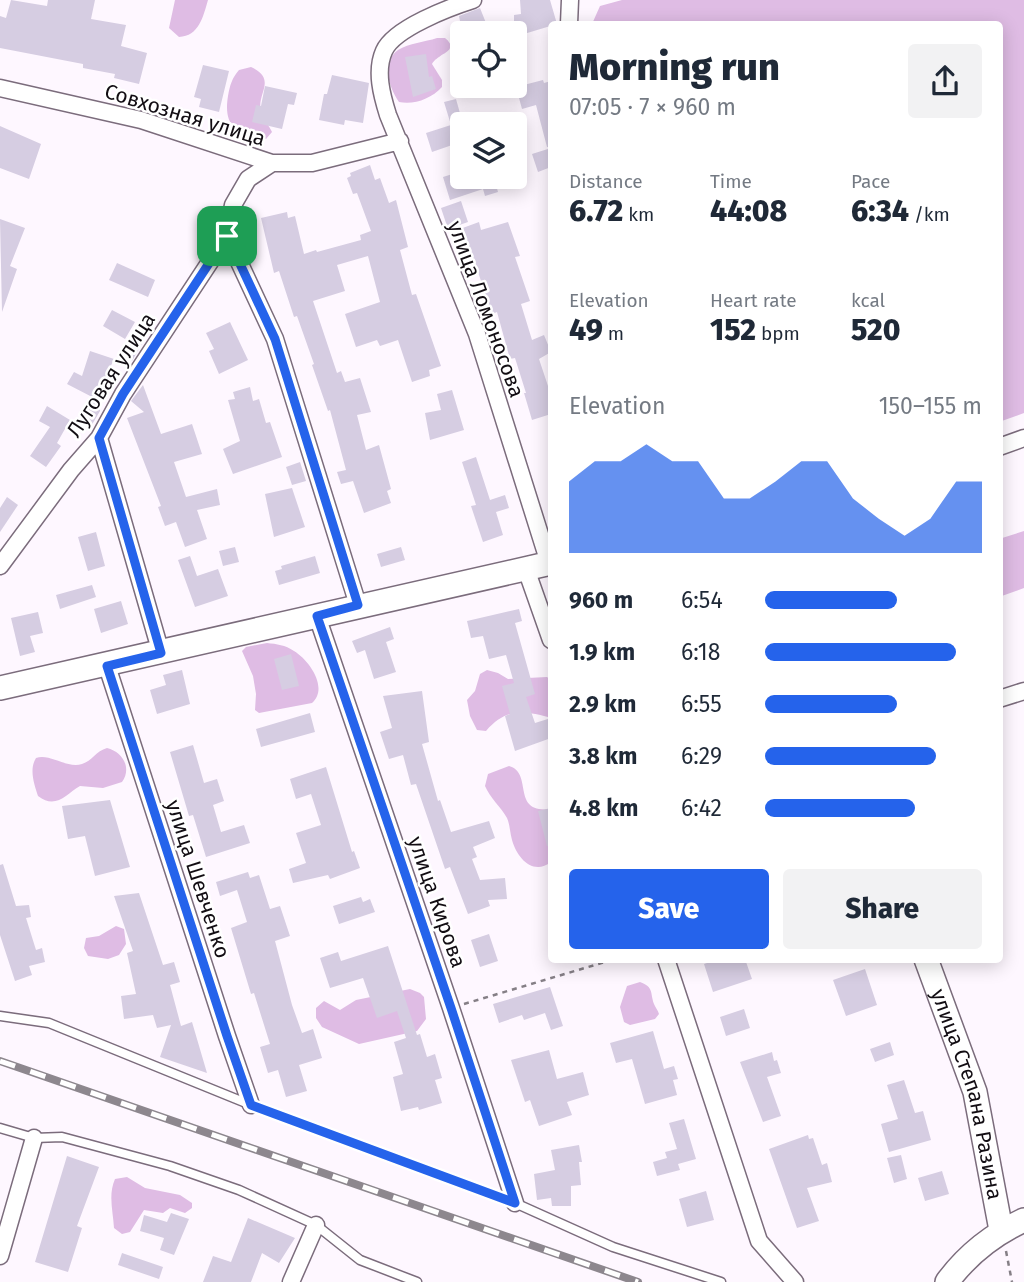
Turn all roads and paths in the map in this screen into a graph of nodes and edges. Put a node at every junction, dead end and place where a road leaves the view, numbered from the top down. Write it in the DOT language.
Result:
graph roads {
  1 [pos="473,0"];
  2 [pos="570,0"];
  3 [pos="569,21"];
  4 [pos="0,88"];
  5 [pos="400,141"];
  6 [pos="272,163"];
  7 [pos="227,236"];
  8 [pos="99,438"];
  9 [pos="1024,438"];
  10 [pos="1003,446"];
  11 [pos="548,557"];
  12 [pos="548,564"];
  13 [pos="0,566"];
  14 [pos="526,569"];
  15 [pos="358,605"];
  16 [pos="317,616"];
  17 [pos="548,631"];
  18 [pos="161,653"];
  19 [pos="107,666"];
  20 [pos="0,688"];
  21 [pos="1024,691"];
  22 [pos="1003,698"];
  23 [pos="602,963"];
  24 [pos="667,963"];
  25 [pos="927,963"];
  26 [pos="451,1008"];
  27 [pos="0,1016"];
  28 [pos="251,1105"];
  29 [pos="0,1128"];
  30 [pos="34,1138"];
  31 [pos="515,1203"];
  32 [pos="1024,1220"];
  33 [pos="316,1225"];
  34 [pos="1001,1230"];
  35 [pos="0,1256"];
  36 [pos="291,1282"];
  37 [pos="417,1282"];
  38 [pos="721,1282"];
  39 [pos="795,1282"];
  40 [pos="947,1282"];
  41 [pos="1012,1282"];
  1 -- 5 [label="street, улица Ломоносова"];
  2 -- 3 [label="street"];
  4 -- 6 [label="street, Совхозная улица"];
  5 -- 6 [label="street, Совхозная улица"];
  5 -- 11 [label="street, улица Ломоносова"];
  6 -- 7 [label="street"];
  7 -- 8 [label="street, Луговая улица"];
  7 -- 15 [label="street"];
  8 -- 13 [label="street, Луговая улица"];
  8 -- 18 [label="street"];
  9 -- 10 [label="street"];
  12 -- 14 [label="street"];
  14 -- 15 [label="street"];
  14 -- 17 [label="street"];
  15 -- 16 [label="street"];
  16 -- 18 [label="street"];
  16 -- 26 [label="street, улица Кирова"];
  18 -- 19 [label="street"];
  19 -- 20 [label="street"];
  19 -- 28 [label="street, улица Шевченко"];
  21 -- 22 [label="street"];
  23 -- 26 [label="path"];
  24 -- 39 [label="street"];
  25 -- 34 [label="street, улица Степана Разина"];
  26 -- 31 [label="street, улица Кирова"];
  27 -- 28 [label="lane"];
  28 -- 31 [label="lane"];
  29 -- 30 [label="lane"];
  30 -- 33 [label="lane"];
  30 -- 35 [label="street"];
  31 -- 38 [label="lane"];
  32 -- 34 [label="street"];
  33 -- 36 [label="street"];
  33 -- 37 [label="lane"];
  34 -- 40 [label="street"];
  34 -- 41 [label="path"];
}
